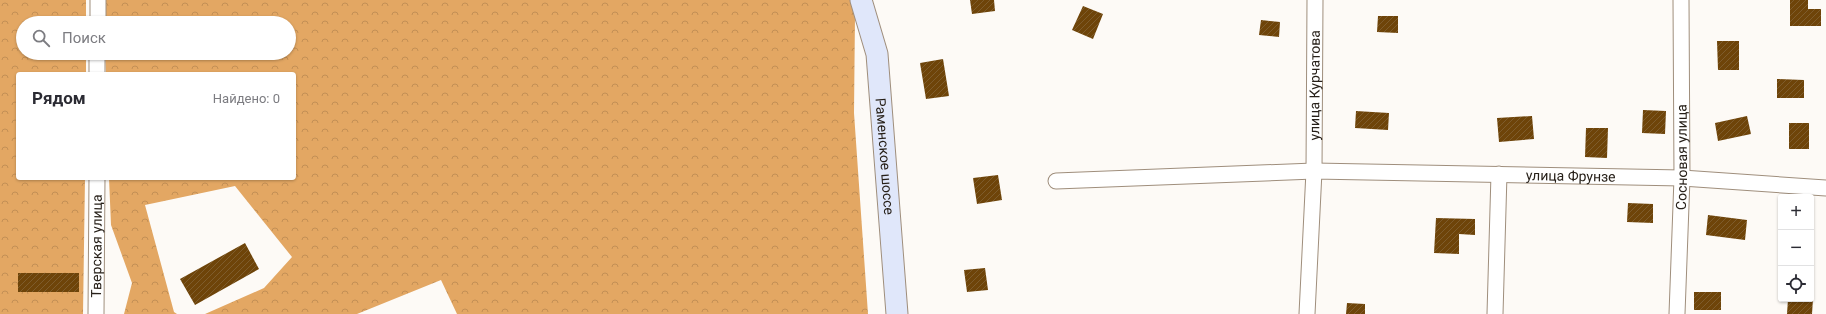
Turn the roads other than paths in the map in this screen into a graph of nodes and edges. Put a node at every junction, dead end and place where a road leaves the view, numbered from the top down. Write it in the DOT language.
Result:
graph roads {
  1 [pos="98,0"];
  2 [pos="861,0"];
  3 [pos="1315,0"];
  4 [pos="1681,0"];
  5 [pos="98,16"];
  6 [pos="97,60"];
  7 [pos="97,72"];
  8 [pos="1314,171"];
  9 [pos="1499,174"];
  10 [pos="1682,178"];
  11 [pos="97,180"];
  12 [pos="1056,181"];
  13 [pos="1826,188"];
  14 [pos="96,314"];
  15 [pos="897,314"];
  16 [pos="1308,314"];
  17 [pos="1495,314"];
  18 [pos="1677,314"];
  1 -- 5 [label="street"];
  2 -- 15 [label="main road, Раменское шоссе"];
  3 -- 8 [label="street, улица Курчатова"];
  4 -- 10 [label="street, Сосновая улица"];
  6 -- 7 [label="street"];
  8 -- 9 [label="street, улица Фрунзе"];
  8 -- 12 [label="street, улица Фрунзе"];
  8 -- 16 [label="street, улица Курчатова"];
  9 -- 10 [label="street, улица Фрунзе"];
  9 -- 17 [label="street"];
  10 -- 13 [label="street, улица Фрунзе"];
  10 -- 18 [label="street, Сосновая улица"];
  11 -- 14 [label="street, Тверская улица"];
}
